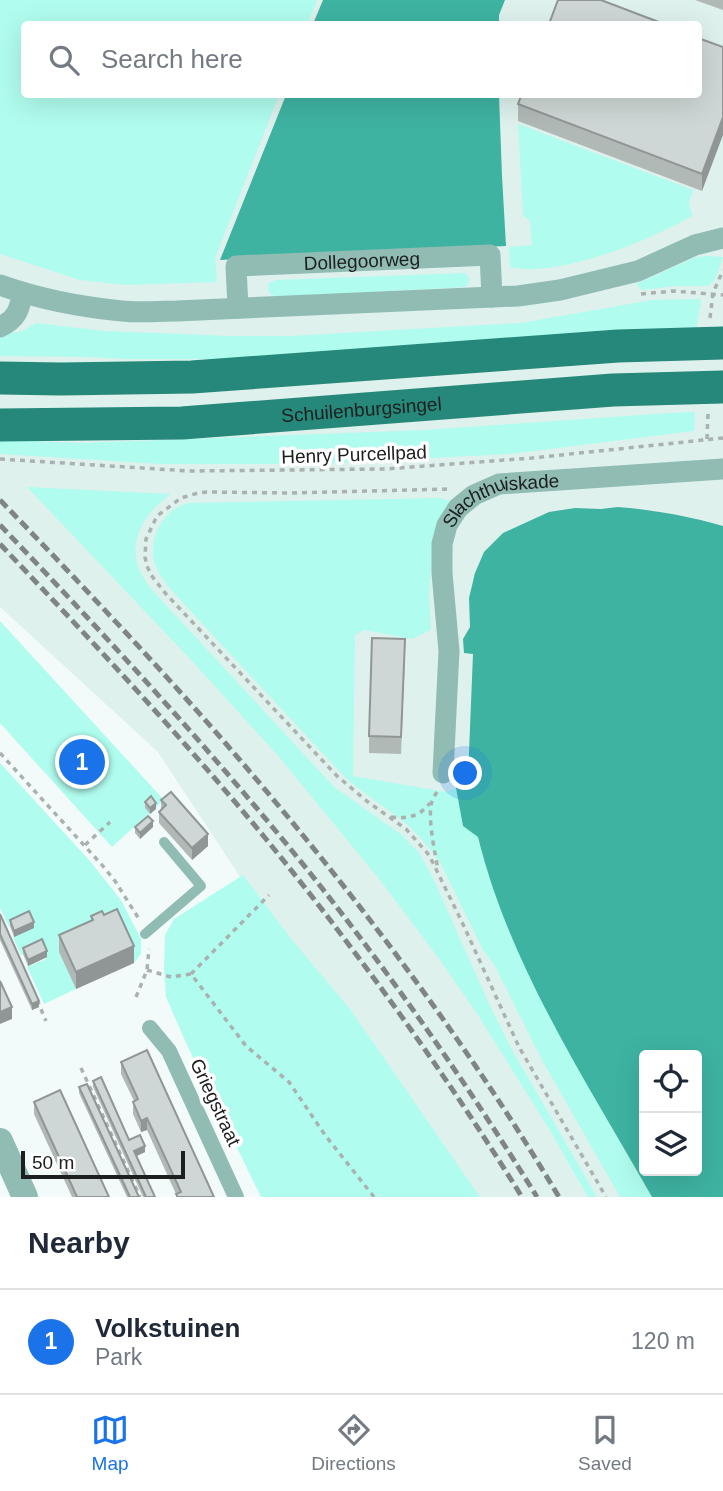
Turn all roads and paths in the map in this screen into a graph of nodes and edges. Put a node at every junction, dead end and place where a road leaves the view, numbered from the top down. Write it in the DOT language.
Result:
graph roads {
  1 [pos="723,238"];
  2 [pos="723,270"];
  3 [pos="0,285"];
  4 [pos="23,293"];
  5 [pos="713,293"];
  6 [pos="492,297"];
  7 [pos="238,308"];
  8 [pos="0,327"];
  9 [pos="723,343"];
  10 [pos="0,378"];
  11 [pos="723,387"];
  12 [pos="0,425"];
  13 [pos="723,438"];
  14 [pos="0,459"];
  15 [pos="723,470"];
  16 [pos="466,500"];
  17 [pos="0,754"];
  18 [pos="443,773"];
  19 [pos="432,802"];
  20 [pos="389,817"];
  21 [pos="110,822"];
  22 [pos="164,842"];
  23 [pos="85,845"];
  24 [pos="439,874"];
  25 [pos="269,895"];
  26 [pos="145,934"];
  27 [pos="147,970"];
  28 [pos="191,974"];
  29 [pos="34,993"];
  30 [pos="136,997"];
  31 [pos="46,1020"];
  32 [pos="150,1028"];
  33 [pos="81,1068"];
  34 [pos="0,1141"];
  35 [pos="25,1197"];
  36 [pos="140,1197"];
  37 [pos="236,1197"];
  38 [pos="374,1197"];
  39 [pos="606,1197"];
  1 -- 6 [label="street"];
  2 -- 5 [label="path"];
  3 -- 4 [label="street"];
  4 -- 7 [label="street"];
  4 -- 8 [label="street"];
  6 -- 7 [label="street"];
  6 -- 7 [label="street, Dollegoorweg"];
  9 -- 10 [label="main road"];
  11 -- 12 [label="main road, Schuilenburgsingel"];
  13 -- 14 [label="path, Henry Purcellpad"];
  15 -- 16 [label="street, Slachthuiskade"];
  16 -- 18 [label="street, Slachthuiskade"];
  16 -- 20 [label="path"];
  17 -- 23 [label="path"];
  18 -- 19 [label="path"];
  19 -- 20 [label="path"];
  19 -- 24 [label="path"];
  20 -- 24 [label="path"];
  21 -- 23 [label="path"];
  22 -- 26 [label="lane"];
  23 -- 26 [label="path"];
  24 -- 39 [label="path"];
  25 -- 28 [label="path"];
  26 -- 27 [label="path"];
  27 -- 28 [label="path"];
  27 -- 30 [label="path"];
  28 -- 38 [label="path"];
  29 -- 31 [label="path"];
  32 -- 37 [label="street, Griegstraat"];
  33 -- 36 [label="path"];
  34 -- 35 [label="street"];
}
